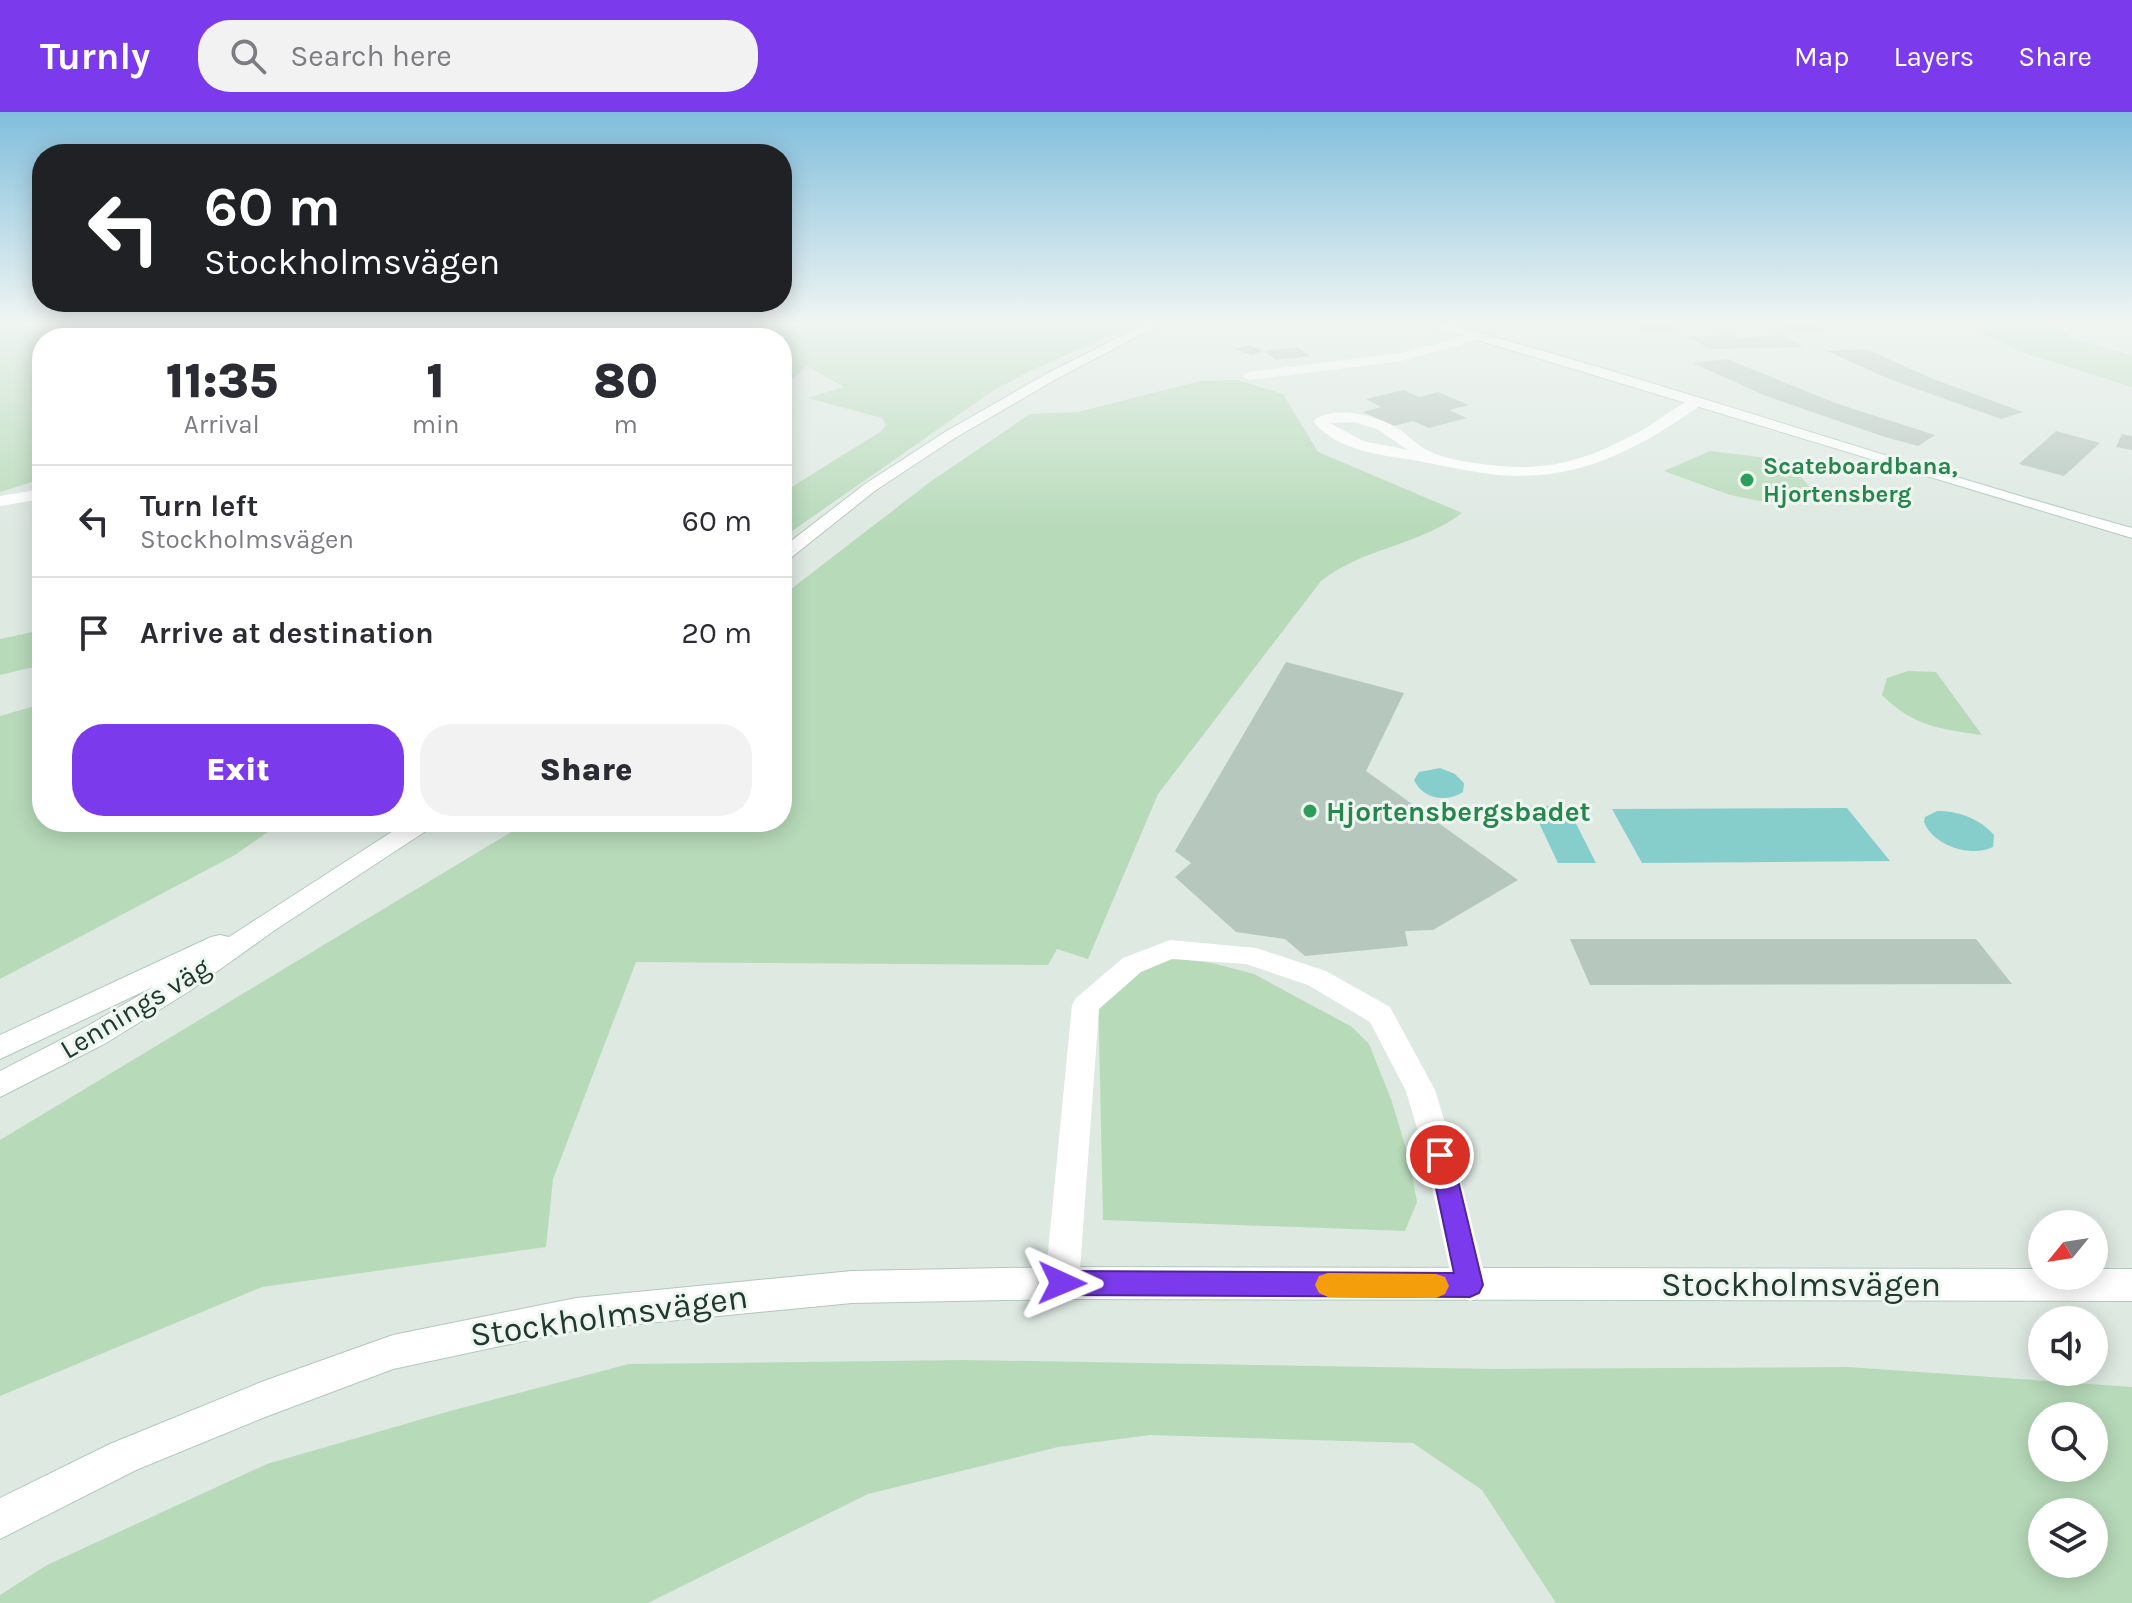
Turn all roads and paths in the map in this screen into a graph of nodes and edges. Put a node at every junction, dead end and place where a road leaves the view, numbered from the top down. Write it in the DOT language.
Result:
graph roads {
  1 [pos="1029,392"];
  2 [pos="1662,392"];
  3 [pos="1696,402"];
  4 [pos="1441,460"];
  5 [pos="32,496"];
  6 [pos="0,501"];
  7 [pos="2132,533"];
  8 [pos="792,548"];
  9 [pos="409,832"];
  10 [pos="266,924"];
  11 [pos="0,1048"];
  12 [pos="0,1085"];
  13 [pos="1062,1283"];
  14 [pos="1470,1285"];
  15 [pos="2132,1285"];
  16 [pos="0,1519"];
  1 -- 8 [label="street"];
  2 -- 3 [label="street"];
  3 -- 4 [label="street"];
  3 -- 7 [label="street"];
  4 -- 4 [label="street"];
  5 -- 6 [label="street"];
  9 -- 10 [label="street, Lennings väg"];
  10 -- 11 [label="street, Lennings väg"];
  10 -- 12 [label="street, Lennings väg"];
  13 -- 14 [label="street, Stockholmsvägen"];
  13 -- 14 [label="street"];
  13 -- 16 [label="street, Stockholmsvägen"];
  14 -- 15 [label="street, Stockholmsvägen"];
}
